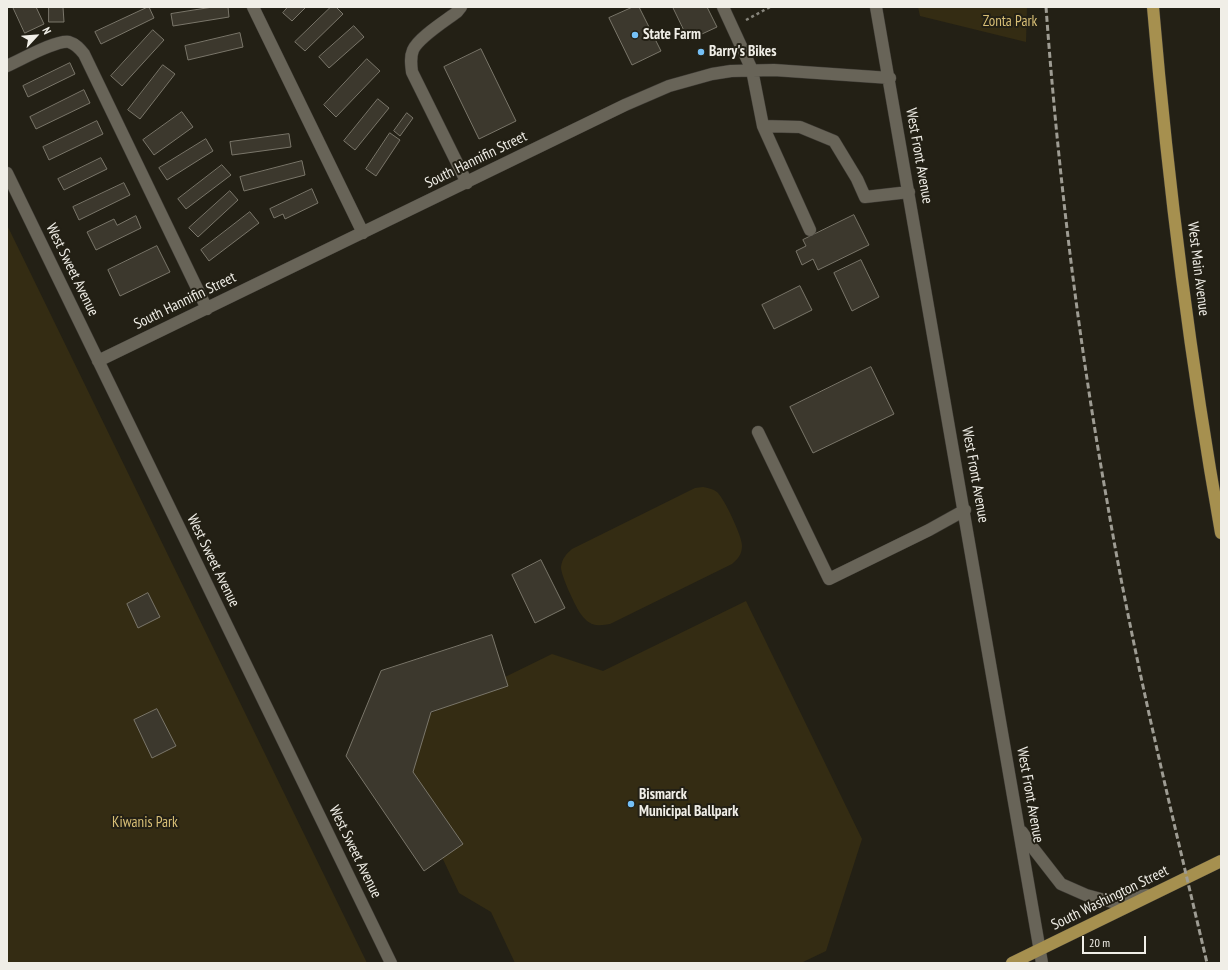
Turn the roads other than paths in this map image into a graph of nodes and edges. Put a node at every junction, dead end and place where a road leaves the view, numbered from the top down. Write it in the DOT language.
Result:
graph roads {
  1 [pos="253,7"];
  2 [pos="461,7"];
  3 [pos="723,7"];
  4 [pos="876,7"];
  5 [pos="1153,7"];
  6 [pos="7,66"];
  7 [pos="752,70"];
  8 [pos="890,78"];
  9 [pos="763,126"];
  10 [pos="7,173"];
  11 [pos="466,183"];
  12 [pos="909,192"];
  13 [pos="810,230"];
  14 [pos="363,233"];
  15 [pos="207,309"];
  16 [pos="98,361"];
  17 [pos="758,432"];
  18 [pos="964,510"];
  19 [pos="1221,533"];
  20 [pos="1019,827"];
  21 [pos="1221,861"];
  22 [pos="1154,894"];
  23 [pos="1040,950"];
  24 [pos="391,963"];
  25 [pos="1012,963"];
  26 [pos="1042,963"];
  1 -- 14 [label="street"];
  2 -- 11 [label="street"];
  3 -- 7 [label="street"];
  4 -- 8 [label="street, West Front Avenue"];
  5 -- 19 [label="main road, West Main Avenue"];
  6 -- 15 [label="street"];
  7 -- 8 [label="street, South Hannifin Street"];
  7 -- 9 [label="street"];
  7 -- 11 [label="street, South Hannifin Street"];
  8 -- 12 [label="street, West Front Avenue"];
  9 -- 12 [label="street"];
  9 -- 13 [label="street"];
  10 -- 16 [label="street, West Sweet Avenue"];
  11 -- 14 [label="street, South Hannifin Street"];
  12 -- 18 [label="street, West Front Avenue"];
  14 -- 15 [label="street, South Hannifin Street"];
  15 -- 16 [label="street, South Hannifin Street"];
  16 -- 24 [label="street, West Sweet Avenue"];
  17 -- 18 [label="street"];
  18 -- 20 [label="street, West Front Avenue"];
  20 -- 22 [label="street"];
  20 -- 23 [label="street, West Front Avenue"];
  21 -- 22 [label="main road, South Washington Street"];
  22 -- 23 [label="main road, South Washington Street"];
  23 -- 25 [label="main road, South Washington Street"];
  23 -- 26 [label="street, West Front Avenue"];
}
